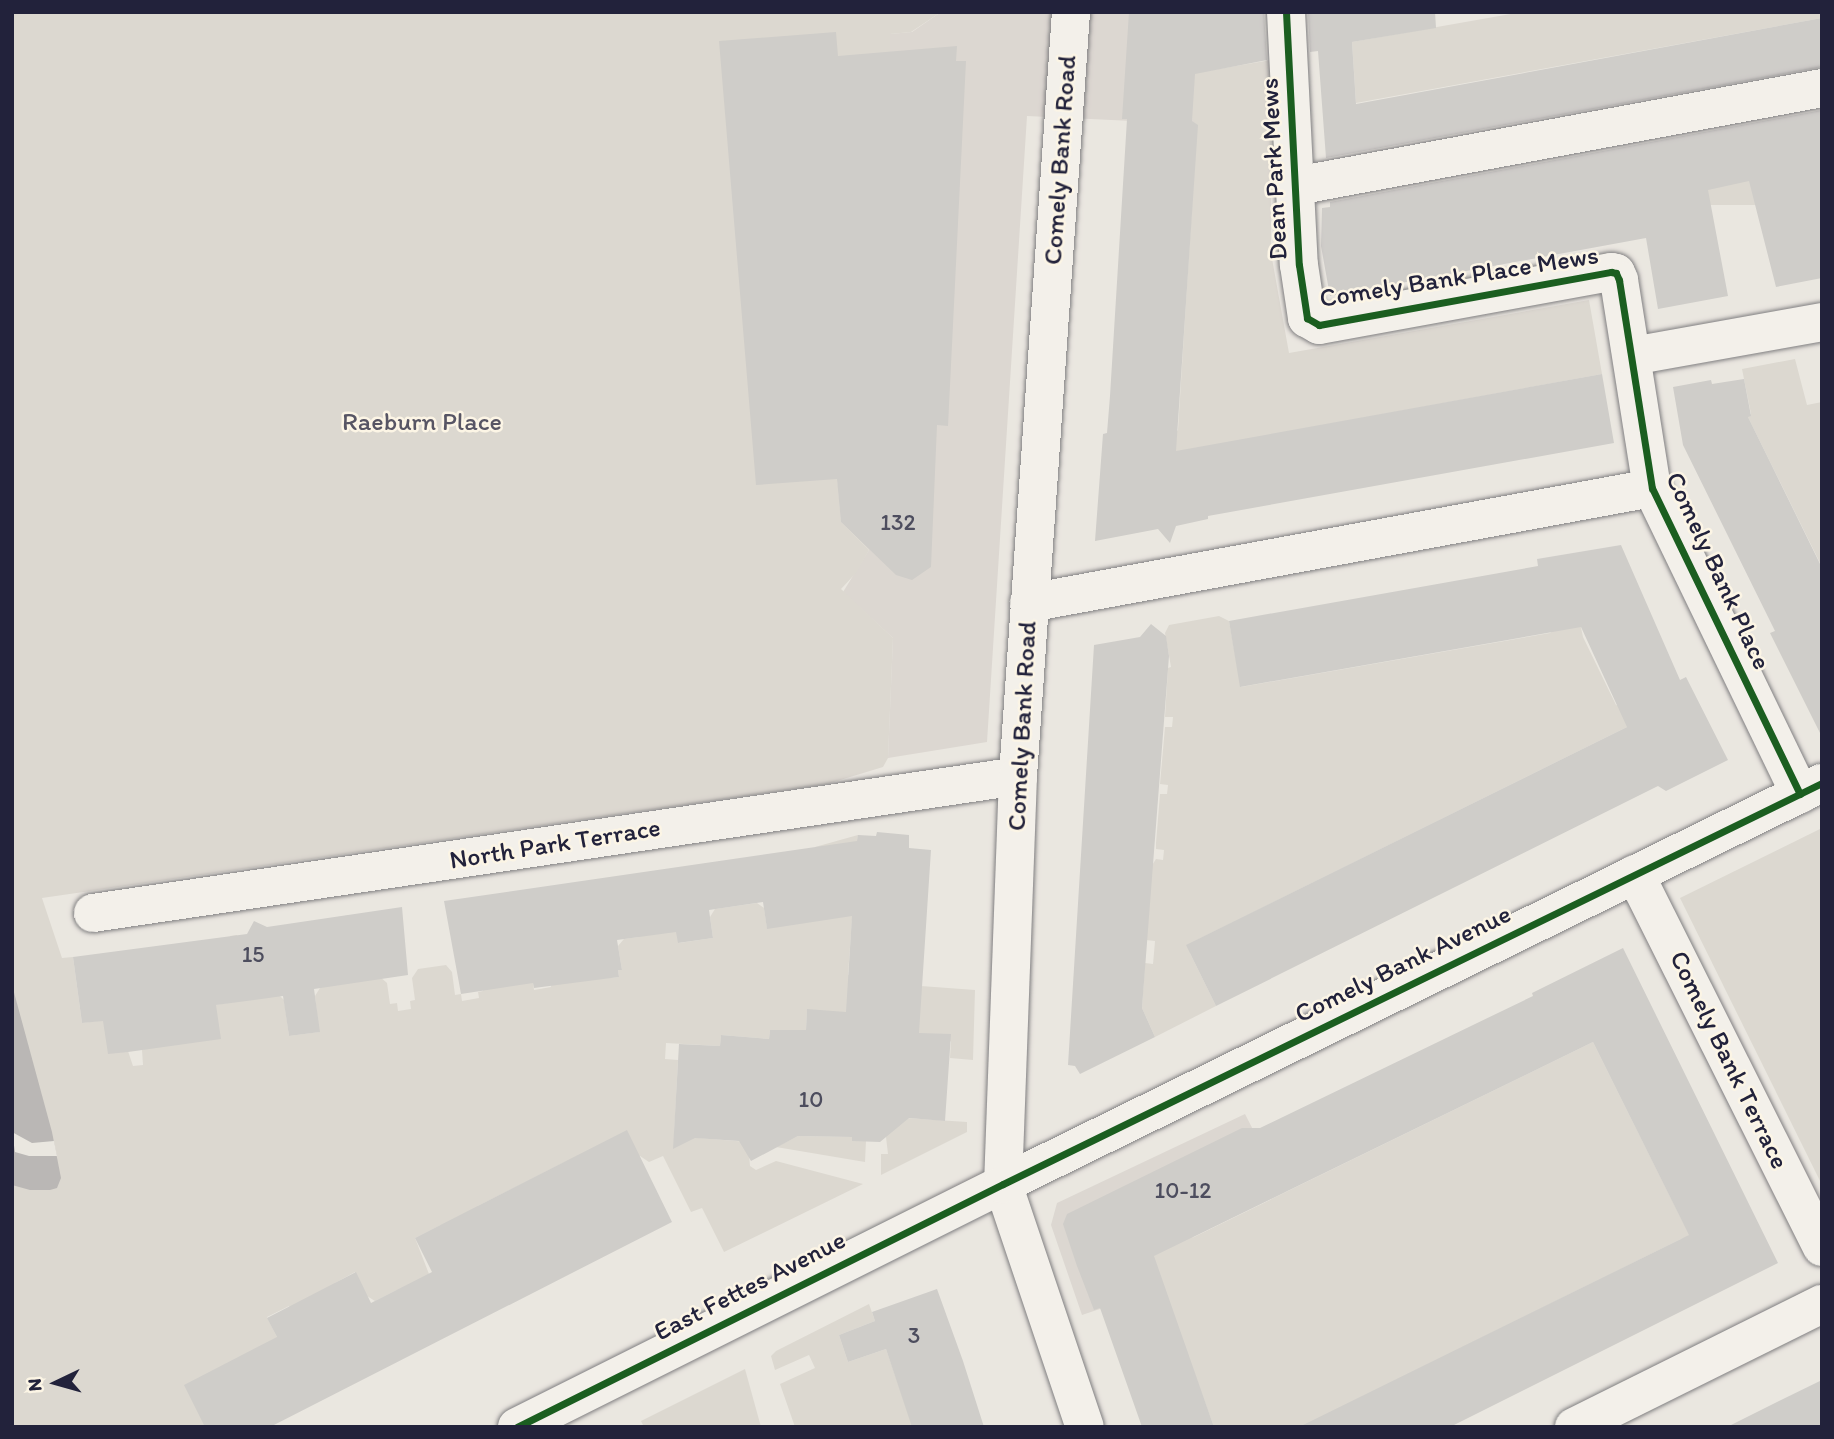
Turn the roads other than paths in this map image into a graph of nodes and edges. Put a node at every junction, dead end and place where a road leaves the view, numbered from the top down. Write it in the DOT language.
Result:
graph roads {
  1 [pos="1071,12"];
  2 [pos="1286,12"];
  3 [pos="1822,88"];
  4 [pos="1296,186"];
  5 [pos="1615,274"];
  6 [pos="1311,322"];
  7 [pos="1822,322"];
  8 [pos="1632,356"];
  9 [pos="1652,488"];
  10 [pos="1029,603"];
  11 [pos="1017,776"];
  12 [pos="1811,789"];
  13 [pos="1635,874"];
  14 [pos="93,913"];
  15 [pos="1003,1184"];
  16 [pos="1822,1247"];
  17 [pos="1822,1304"];
  18 [pos="517,1427"];
  19 [pos="1085,1427"];
  20 [pos="1574,1427"];
  1 -- 10 [label="street, Comely Bank Road"];
  2 -- 4 [label="street, Dean Park Mews"];
  3 -- 4 [label="street, Dean Park Mews"];
  4 -- 6 [label="street, Dean Park Mews"];
  5 -- 6 [label="street, Comely Bank Place Mews"];
  5 -- 8 [label="street, Comely Bank Place"];
  7 -- 8 [label="street"];
  8 -- 9 [label="street, Comely Bank Place"];
  9 -- 10 [label="street, Comely Bank Place"];
  9 -- 12 [label="street, Comely Bank Place"];
  10 -- 11 [label="street, Comely Bank Road"];
  11 -- 14 [label="street, North Park Terrace"];
  11 -- 15 [label="street, Comely Bank Road"];
  12 -- 13 [label="street, Comely Bank Avenue"];
  13 -- 15 [label="street, Comely Bank Avenue"];
  13 -- 16 [label="street, Comely Bank Terrace"];
  15 -- 18 [label="street, East Fettes Avenue"];
  15 -- 19 [label="street, Comely Bank Road"];
  17 -- 20 [label="street"];
}
